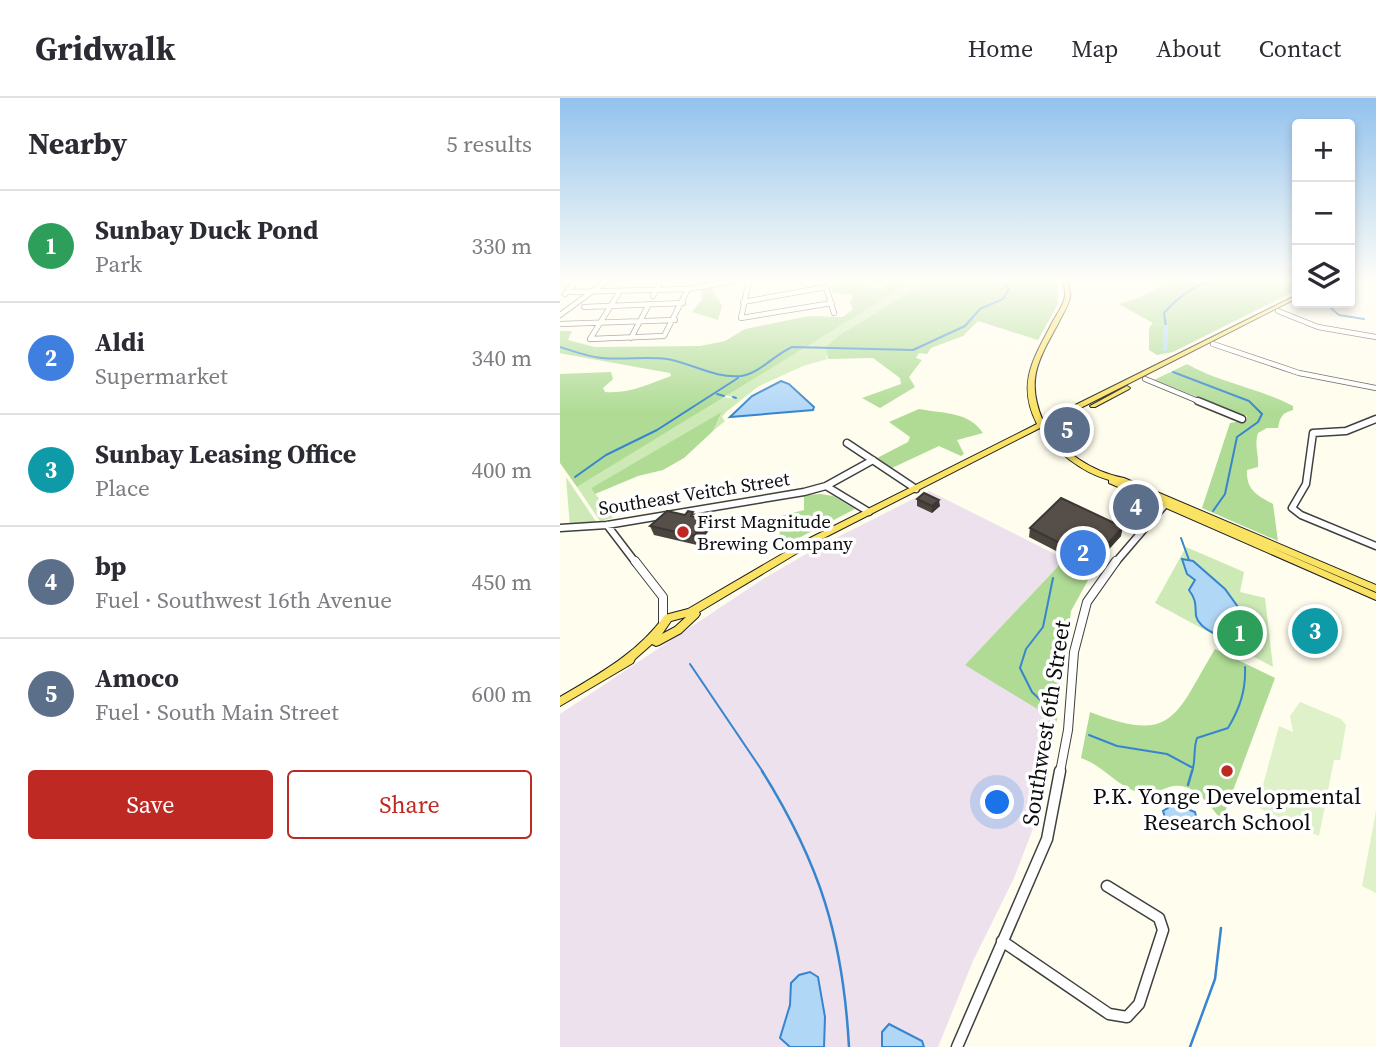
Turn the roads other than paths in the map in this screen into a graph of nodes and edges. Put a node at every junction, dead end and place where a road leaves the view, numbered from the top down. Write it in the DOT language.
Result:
graph roads {
  1 [pos="599,324"];
  2 [pos="637,324"];
  3 [pos="672,324"];
  4 [pos="1055,324"];
  5 [pos="1247,324"];
  6 [pos="1311,324"];
  7 [pos="1376,337"];
  8 [pos="631,338"];
  9 [pos="1210,343"];
  10 [pos="1142,377"];
  11 [pos="1376,388"];
  12 [pos="1110,394"];
  13 [pos="1033,409"];
  14 [pos="1064,414"];
  15 [pos="1242,419"];
  16 [pos="1376,419"];
  17 [pos="1043,428"];
  18 [pos="847,443"];
  19 [pos="873,460"];
  20 [pos="826,486"];
  21 [pos="916,489"];
  22 [pos="1166,503"];
  23 [pos="869,512"];
  24 [pos="607,525"];
  25 [pos="563,528"];
  26 [pos="1376,546"];
  27 [pos="1376,589"];
  28 [pos="1376,597"];
  29 [pos="664,605"];
  30 [pos="678,619"];
  31 [pos="665,628"];
  32 [pos="573,696"];
  33 [pos="560,702"];
  34 [pos="560,708"];
  35 [pos="1107,886"];
  36 [pos="1002,941"];
  37 [pos="957,1047"];
  1 -- 8 [label="street"];
  2 -- 8 [label="street"];
  3 -- 8 [label="street"];
  4 -- 13 [label="main road"];
  5 -- 9 [label="main road"];
  6 -- 7 [label="street"];
  9 -- 10 [label="main road"];
  9 -- 11 [label="street"];
  10 -- 12 [label="main road"];
  10 -- 15 [label="street"];
  12 -- 14 [label="main road"];
  12 -- 17 [label="main road"];
  13 -- 14 [label="main road"];
  13 -- 17 [label="main road"];
  14 -- 17 [label="main road"];
  16 -- 26 [label="street"];
  17 -- 21 [label="main road"];
  17 -- 22 [label="main road"];
  18 -- 19 [label="street"];
  19 -- 20 [label="street, Southeast Veitch Street"];
  19 -- 21 [label="street"];
  20 -- 23 [label="street"];
  20 -- 24 [label="street, Southeast Veitch Street"];
  21 -- 23 [label="main road"];
  22 -- 27 [label="main road"];
  22 -- 28 [label="main road"];
  22 -- 36 [label="street, Southwest 6th Street"];
  23 -- 30 [label="main road"];
  24 -- 25 [label="street, Southeast Veitch Street"];
  24 -- 29 [label="street"];
  29 -- 30 [label="street"];
  29 -- 31 [label="street"];
  30 -- 31 [label="main road"];
  31 -- 32 [label="main road"];
  32 -- 33 [label="main road"];
  32 -- 34 [label="main road"];
  35 -- 36 [label="street"];
  36 -- 37 [label="street, Southwest 6th Street"];
}
